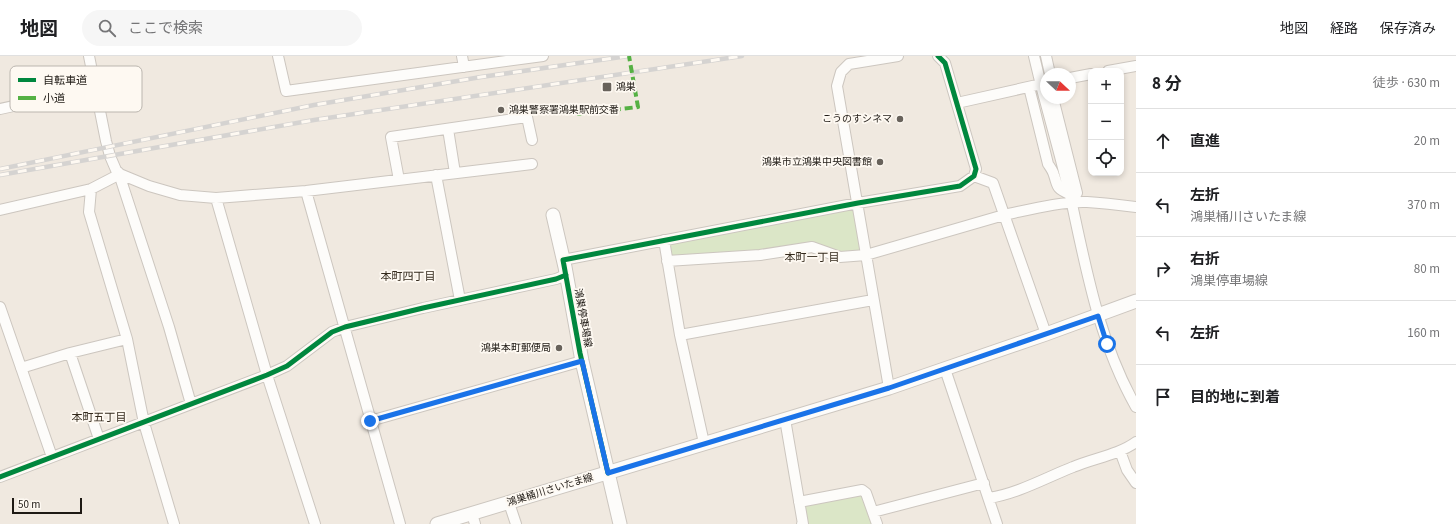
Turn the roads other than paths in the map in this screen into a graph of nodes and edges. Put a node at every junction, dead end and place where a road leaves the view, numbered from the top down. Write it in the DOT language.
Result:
graph roads {
  1 [pos="89,56"];
  2 [pos="278,56"];
  3 [pos="462,56"];
  4 [pos="543,56"];
  5 [pos="898,56"];
  6 [pos="938,56"];
  7 [pos="1034,56"];
  8 [pos="1046,56"];
  9 [pos="91,66"];
  10 [pos="1136,66"];
  11 [pos="464,67"];
  12 [pos="1049,68"];
  13 [pos="1124,68"];
  14 [pos="1040,75"];
  15 [pos="1088,75"];
  16 [pos="1076,77"];
  17 [pos="1040,85"];
  18 [pos="1029,87"];
  19 [pos="957,103"];
  20 [pos="1048,104"];
  21 [pos="1054,104"];
  22 [pos="10,107"];
  23 [pos="0,109"];
  24 [pos="101,112"];
  25 [pos="448,129"];
  26 [pos="532,140"];
  27 [pos="532,164"];
  28 [pos="456,173"];
  29 [pos="120,174"];
  30 [pos="436,175"];
  31 [pos="974,176"];
  32 [pos="399,180"];
  33 [pos="90,189"];
  34 [pos="306,191"];
  35 [pos="216,198"];
  36 [pos="1070,198"];
  37 [pos="858,203"];
  38 [pos="1136,207"];
  39 [pos="0,210"];
  40 [pos="553,215"];
  41 [pos="1004,215"];
  42 [pos="664,240"];
  43 [pos="866,255"];
  44 [pos="563,260"];
  45 [pos="667,261"];
  46 [pos="566,275"];
  47 [pos="460,300"];
  48 [pos="873,300"];
  49 [pos="1136,302"];
  50 [pos="0,307"];
  51 [pos="1098,316"];
  52 [pos="345,327"];
  53 [pos="1046,334"];
  54 [pos="680,335"];
  55 [pos="127,339"];
  56 [pos="70,352"];
  57 [pos="582,361"];
  58 [pos="21,368"];
  59 [pos="945,370"];
  60 [pos="267,375"];
  61 [pos="889,388"];
  62 [pos="191,404"];
  63 [pos="1136,407"];
  64 [pos="785,419"];
  65 [pos="370,421"];
  66 [pos="144,423"];
  67 [pos="98,439"];
  68 [pos="1136,442"];
  69 [pos="704,443"];
  70 [pos="1120,451"];
  71 [pos="52,457"];
  72 [pos="608,473"];
  73 [pos="0,477"];
  74 [pos="984,483"];
  75 [pos="1136,483"];
  76 [pos="989,498"];
  77 [pos="799,502"];
  78 [pos="509,503"];
  79 [pos="873,512"];
  80 [pos="474,519"];
  81 [pos="174,524"];
  82 [pos="315,524"];
  83 [pos="400,524"];
  84 [pos="437,524"];
  85 [pos="516,524"];
  86 [pos="620,524"];
  87 [pos="802,524"];
  88 [pos="877,524"];
  89 [pos="997,524"];
  1 -- 9 [label="street"];
  2 -- 11 [label="street"];
  3 -- 11 [label="street"];
  4 -- 11 [label="street"];
  5 -- 37 [label="street"];
  6 -- 19 [label="street"];
  7 -- 14 [label="street"];
  8 -- 12 [label="street"];
  10 -- 13 [label="street"];
  15 -- 16 [label="street"];
  17 -- 18 [label="street"];
  18 -- 19 [label="street"];
  18 -- 36 [label="street"];
  19 -- 31 [label="street"];
  20 -- 36 [label="street"];
  21 -- 36 [label="street"];
  22 -- 23 [label="street"];
  24 -- 29 [label="street"];
  25 -- 26 [label="street"];
  25 -- 28 [label="street"];
  25 -- 32 [label="street"];
  27 -- 28 [label="street"];
  28 -- 30 [label="street"];
  29 -- 33 [label="street"];
  29 -- 35 [label="street"];
  29 -- 62 [label="street"];
  30 -- 32 [label="street"];
  30 -- 47 [label="street"];
  31 -- 37 [label="street"];
  31 -- 41 [label="street"];
  32 -- 34 [label="street"];
  33 -- 39 [label="street"];
  33 -- 55 [label="street"];
  34 -- 35 [label="street"];
  34 -- 52 [label="street"];
  35 -- 60 [label="street"];
  36 -- 38 [label="street"];
  36 -- 41 [label="street"];
  36 -- 51 [label="street"];
  37 -- 42 [label="street"];
  37 -- 43 [label="street"];
  40 -- 44 [label="main road, 鴻巣停車場線"];
  41 -- 43 [label="street"];
  41 -- 53 [label="street"];
  42 -- 44 [label="street"];
  42 -- 45 [label="street"];
  43 -- 45 [label="street"];
  43 -- 48 [label="street"];
  44 -- 46 [label="main road, 鴻巣停車場線"];
  45 -- 54 [label="street"];
  46 -- 47 [label="street"];
  46 -- 57 [label="main road, 鴻巣停車場線"];
  47 -- 52 [label="street"];
  48 -- 54 [label="street"];
  48 -- 61 [label="street"];
  49 -- 51 [label="main road, 鴻巣桶川さいたま線"];
  50 -- 58 [label="street"];
  51 -- 53 [label="main road, 鴻巣桶川さいたま線"];
  51 -- 63 [label="street"];
  52 -- 60 [label="street"];
  52 -- 65 [label="street"];
  53 -- 59 [label="main road, 鴻巣桶川さいたま線"];
  54 -- 69 [label="street"];
  55 -- 56 [label="street"];
  55 -- 66 [label="street"];
  56 -- 58 [label="street"];
  56 -- 67 [label="street"];
  57 -- 65 [label="street"];
  57 -- 72 [label="main road, 鴻巣停車場線"];
  58 -- 71 [label="street"];
  59 -- 61 [label="main road, 鴻巣桶川さいたま線"];
  59 -- 74 [label="street"];
  60 -- 62 [label="street"];
  60 -- 82 [label="street"];
  61 -- 64 [label="main road, 鴻巣桶川さいたま線"];
  62 -- 66 [label="street"];
  64 -- 69 [label="main road, 鴻巣桶川さいたま線"];
  64 -- 77 [label="street"];
  65 -- 83 [label="street"];
  66 -- 67 [label="street"];
  66 -- 81 [label="street"];
  67 -- 71 [label="street"];
  68 -- 70 [label="street"];
  69 -- 72 [label="main road, 鴻巣桶川さいたま線"];
  70 -- 75 [label="street"];
  70 -- 76 [label="street"];
  71 -- 73 [label="street"];
  72 -- 78 [label="main road, 鴻巣桶川さいたま線"];
  72 -- 86 [label="main road, 鴻巣停車場線"];
  74 -- 76 [label="street"];
  74 -- 79 [label="street"];
  76 -- 89 [label="street"];
  77 -- 79 [label="street"];
  77 -- 87 [label="street"];
  78 -- 80 [label="main road, 鴻巣桶川さいたま線"];
  78 -- 85 [label="street"];
  79 -- 88 [label="street"];
  80 -- 84 [label="main road, 鴻巣桶川さいたま線"];
}
